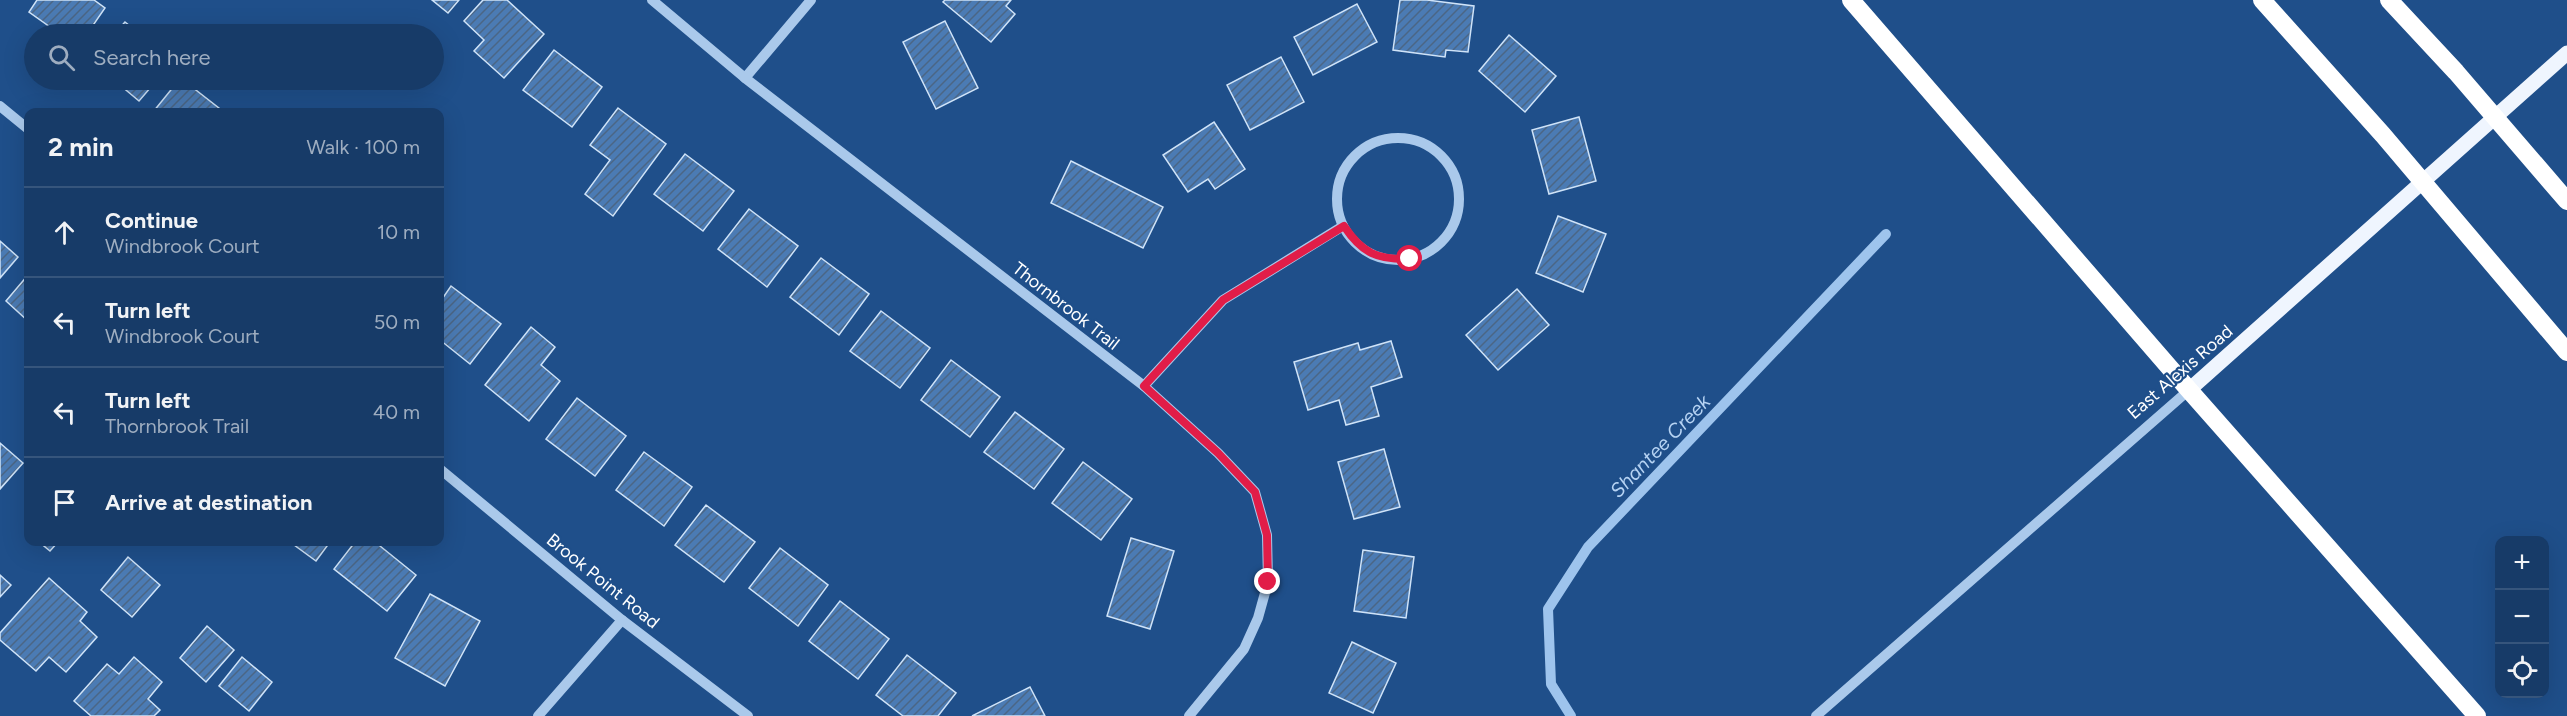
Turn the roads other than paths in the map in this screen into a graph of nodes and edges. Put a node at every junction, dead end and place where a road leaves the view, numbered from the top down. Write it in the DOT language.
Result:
graph roads {
  1 [pos="652,0"];
  2 [pos="811,0"];
  3 [pos="1851,0"];
  4 [pos="2262,0"];
  5 [pos="2390,0"];
  6 [pos="2567,53"];
  7 [pos="745,78"];
  8 [pos="0,105"];
  9 [pos="24,126"];
  10 [pos="2567,201"];
  11 [pos="1344,226"];
  12 [pos="2567,352"];
  13 [pos="1144,386"];
  14 [pos="2189,390"];
  15 [pos="444,472"];
  16 [pos="622,620"];
  17 [pos="538,716"];
  18 [pos="747,716"];
  19 [pos="1189,716"];
  20 [pos="1816,716"];
  21 [pos="2477,716"];
  1 -- 7 [label="street, Thornbrook Trail"];
  2 -- 7 [label="street"];
  3 -- 14 [label="highway"];
  4 -- 12 [label="highway"];
  5 -- 10 [label="highway"];
  6 -- 14 [label="main road, East Alexis Road"];
  7 -- 13 [label="street, Thornbrook Trail"];
  8 -- 9 [label="street"];
  11 -- 11 [label="street"];
  11 -- 13 [label="street"];
  13 -- 19 [label="street, Thornbrook Trail"];
  14 -- 20 [label="street, East Alexis Road"];
  14 -- 21 [label="highway"];
  15 -- 16 [label="street, Brook Point Road"];
  16 -- 17 [label="street"];
  16 -- 18 [label="street, Brook Point Road"];
}
